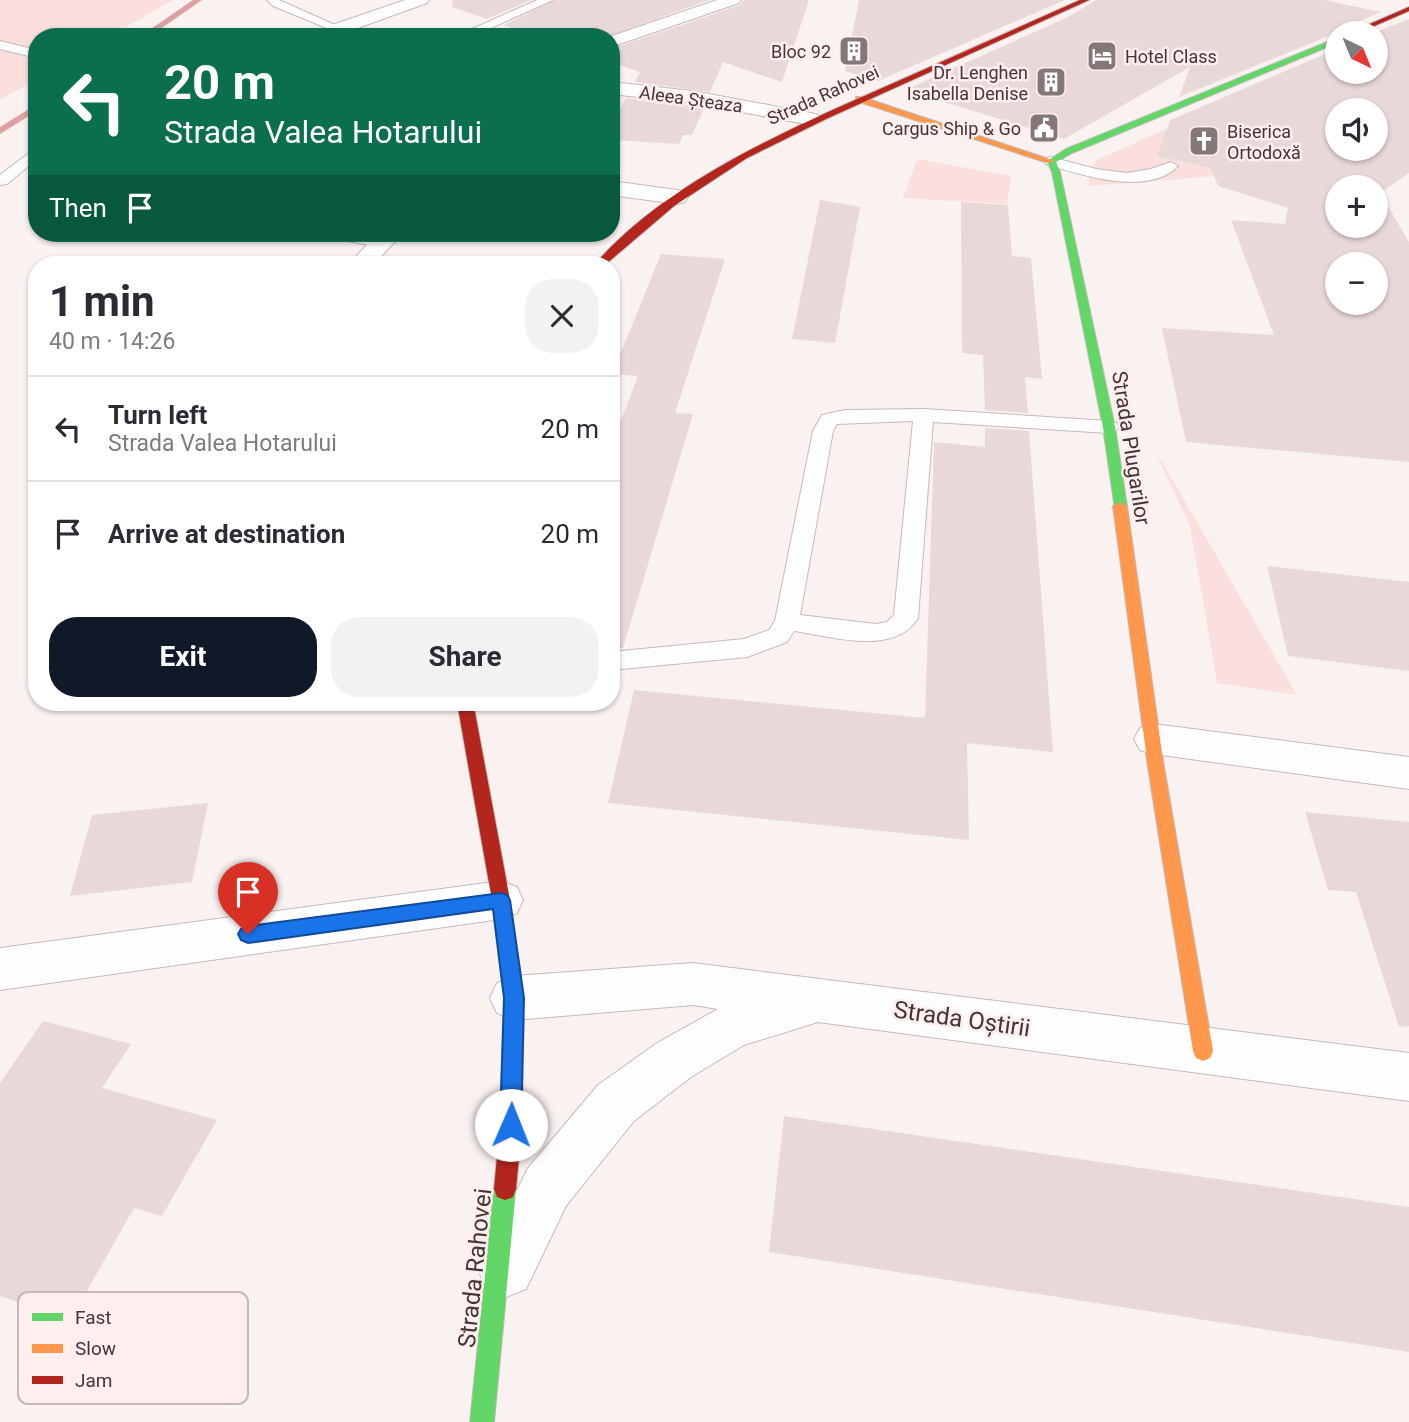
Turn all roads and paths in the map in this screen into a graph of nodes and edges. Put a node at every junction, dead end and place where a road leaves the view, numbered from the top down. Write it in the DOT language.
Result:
graph roads {
  1 [pos="292,0"];
  2 [pos="421,0"];
  3 [pos="547,0"];
  4 [pos="733,0"];
  5 [pos="1086,0"];
  6 [pos="275,2"];
  7 [pos="1409,9"];
  8 [pos="1381,21"];
  9 [pos="335,28"];
  10 [pos="357,28"];
  11 [pos="481,28"];
  12 [pos="620,39"];
  13 [pos="0,44"];
  14 [pos="1325,45"];
  15 [pos="28,52"];
  16 [pos="620,89"];
  17 [pos="859,99"];
  18 [pos="811,119"];
  19 [pos="28,159"];
  20 [pos="1051,161"];
  21 [pos="1171,166"];
  22 [pos="2,181"];
  23 [pos="620,189"];
  24 [pos="677,197"];
  25 [pos="382,242"];
  26 [pos="369,256"];
  27 [pos="609,256"];
  28 [pos="924,415"];
  29 [pos="1109,427"];
  30 [pos="787,622"];
  31 [pos="620,660"];
  32 [pos="467,711"];
  33 [pos="1154,739"];
  34 [pos="1409,773"];
  35 [pos="501,900"];
  36 [pos="0,970"];
  37 [pos="514,998"];
  38 [pos="820,1000"];
  39 [pos="1203,1051"];
  40 [pos="1409,1077"];
  41 [pos="497,1286"];
  42 [pos="482,1422"];
  1 -- 6 [label="lane"];
  2 -- 10 [label="street"];
  3 -- 11 [label="lane"];
  4 -- 12 [label="street"];
  5 -- 17 [label="street, Strada Rahovei"];
  6 -- 9 [label="lane"];
  7 -- 8 [label="street"];
  13 -- 15 [label="lane"];
  14 -- 20 [label="street"];
  16 -- 18 [label="street, Aleea Șteaza"];
  17 -- 18 [label="street, Strada Rahovei"];
  17 -- 20 [label="street"];
  18 -- 24 [label="street, Strada Rahovei"];
  19 -- 22 [label="lane"];
  20 -- 21 [label="lane"];
  20 -- 29 [label="street, Strada Plugarilor"];
  23 -- 24 [label="street"];
  24 -- 27 [label="street, Strada Rahovei"];
  25 -- 26 [label="street"];
  28 -- 29 [label="lane"];
  28 -- 30 [label="lane"];
  28 -- 30 [label="lane"];
  29 -- 33 [label="street, Strada Plugarilor"];
  30 -- 31 [label="lane"];
  32 -- 35 [label="street, Strada Rahovei"];
  33 -- 34 [label="street"];
  33 -- 39 [label="street, Strada Plugarilor"];
  35 -- 36 [label="street"];
  35 -- 37 [label="street, Strada Rahovei"];
  37 -- 38 [label="street, Strada Oștirii"];
  37 -- 41 [label="street, Strada Rahovei"];
  38 -- 39 [label="street, Strada Oștirii"];
  38 -- 41 [label="street"];
  39 -- 40 [label="street, Strada Oștirii"];
  41 -- 42 [label="street, Strada Rahovei"];
}
